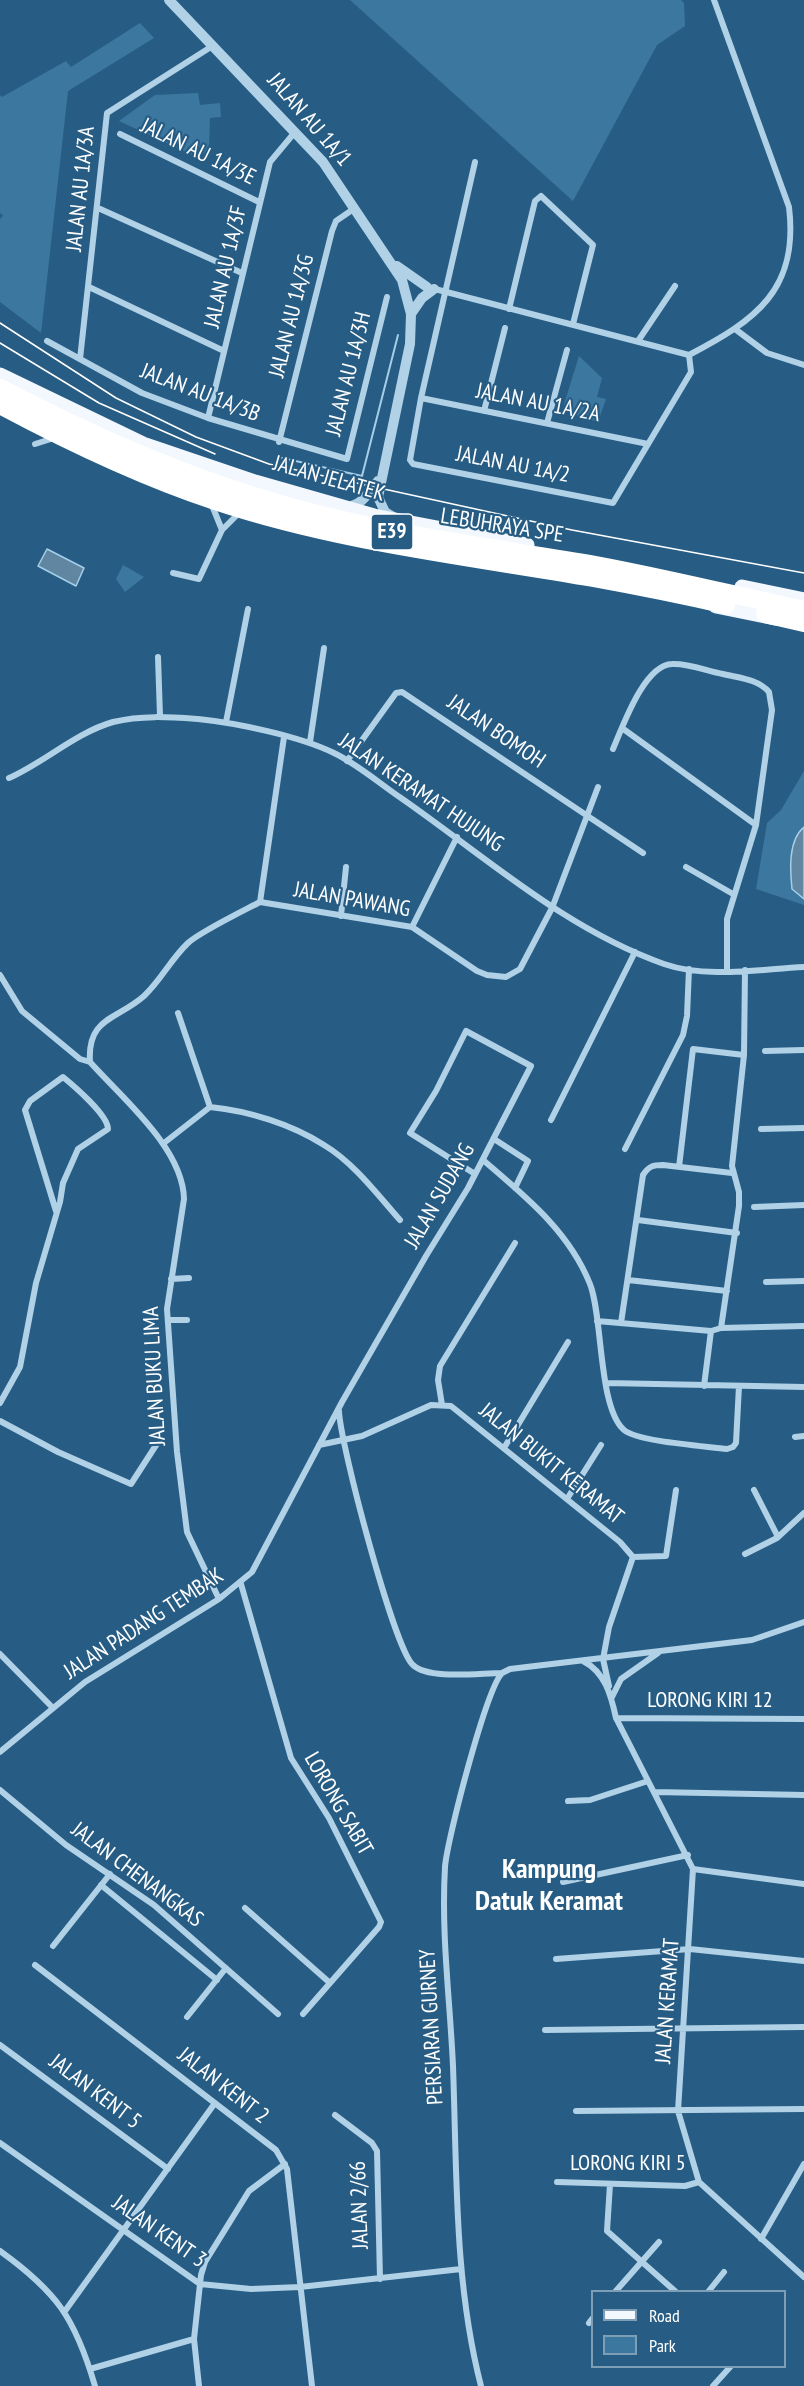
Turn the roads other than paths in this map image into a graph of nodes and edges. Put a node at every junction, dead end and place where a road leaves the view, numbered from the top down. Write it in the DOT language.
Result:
graph roads {
  1 [pos="169,0"];
  2 [pos="714,0"];
  3 [pos="214,45"];
  4 [pos="295,131"];
  5 [pos="120,134"];
  6 [pos="475,162"];
  7 [pos="259,202"];
  8 [pos="98,208"];
  9 [pos="355,208"];
  10 [pos="389,260"];
  11 [pos="242,273"];
  12 [pos="402,280"];
  13 [pos="675,286"];
  14 [pos="89,287"];
  15 [pos="435,289"];
  16 [pos="387,297"];
  17 [pos="509,309"];
  18 [pos="411,314"];
  19 [pos="573,324"];
  20 [pos="505,328"];
  21 [pos="735,329"];
  22 [pos="47,341"];
  23 [pos="638,341"];
  24 [pos="567,350"];
  25 [pos="224,351"];
  26 [pos="689,355"];
  27 [pos="80,359"];
  28 [pos="804,365"];
  29 [pos="0,375"];
  30 [pos="0,388"];
  31 [pos="421,398"];
  32 [pos="0,404"];
  33 [pos="484,411"];
  34 [pos="208,418"];
  35 [pos="547,423"];
  36 [pos="279,442"];
  37 [pos="648,444"];
  38 [pos="347,459"];
  39 [pos="379,480"];
  40 [pos="210,500"];
  41 [pos="333,506"];
  42 [pos="242,511"];
  43 [pos="374,516"];
  44 [pos="412,524"];
  45 [pos="221,534"];
  46 [pos="388,546"];
  47 [pos="173,573"];
  48 [pos="804,600"];
  49 [pos="248,609"];
  50 [pos="804,610"];
  51 [pos="804,623"];
  52 [pos="324,648"];
  53 [pos="158,657"];
  54 [pos="160,716"];
  55 [pos="226,722"];
  56 [pos="622,728"];
  57 [pos="284,737"];
  58 [pos="310,742"];
  59 [pos="613,749"];
  60 [pos="347,761"];
  61 [pos="9,778"];
  62 [pos="598,787"];
  63 [pos="587,816"];
  64 [pos="756,825"];
  65 [pos="457,837"];
  66 [pos="644,853"];
  67 [pos="346,867"];
  68 [pos="686,867"];
  69 [pos="733,894"];
  70 [pos="260,902"];
  71 [pos="552,908"];
  72 [pos="341,916"];
  73 [pos="412,927"];
  74 [pos="635,952"];
  75 [pos="804,967"];
  76 [pos="688,969"];
  77 [pos="727,970"];
  78 [pos="745,970"];
  79 [pos="0,975"];
  80 [pos="177,1014"];
  81 [pos="804,1050"];
  82 [pos="765,1051"];
  83 [pos="744,1055"];
  84 [pos="90,1062"];
  85 [pos="210,1107"];
  86 [pos="551,1120"];
  87 [pos="804,1128"];
  88 [pos="761,1129"];
  89 [pos="494,1139"];
  90 [pos="164,1143"];
  91 [pos="626,1149"];
  92 [pos="483,1160"];
  93 [pos="680,1167"];
  94 [pos="732,1173"];
  95 [pos="476,1174"];
  96 [pos="515,1188"];
  97 [pos="804,1205"];
  98 [pos="754,1207"];
  99 [pos="56,1211"];
  100 [pos="400,1220"];
  101 [pos="638,1220"];
  102 [pos="737,1233"];
  103 [pos="515,1243"];
  104 [pos="189,1278"];
  105 [pos="171,1279"];
  106 [pos="628,1280"];
  107 [pos="804,1281"];
  108 [pos="766,1282"];
  109 [pos="727,1291"];
  110 [pos="168,1320"];
  111 [pos="187,1320"];
  112 [pos="597,1321"];
  113 [pos="621,1323"];
  114 [pos="804,1326"];
  115 [pos="721,1328"];
  116 [pos="711,1331"];
  117 [pos="568,1342"];
  118 [pos="607,1383"];
  119 [pos="704,1386"];
  120 [pos="739,1386"];
  121 [pos="804,1387"];
  122 [pos="0,1403"];
  123 [pos="442,1405"];
  124 [pos="339,1409"];
  125 [pos="0,1421"];
  126 [pos="804,1436"];
  127 [pos="795,1437"];
  128 [pos="160,1439"];
  129 [pos="343,1440"];
  130 [pos="319,1445"];
  131 [pos="601,1445"];
  132 [pos="504,1448"];
  133 [pos="676,1490"];
  134 [pos="754,1490"];
  135 [pos="567,1500"];
  136 [pos="804,1513"];
  137 [pos="778,1537"];
  138 [pos="745,1554"];
  139 [pos="633,1557"];
  140 [pos="241,1584"];
  141 [pos="219,1599"];
  142 [pos="804,1623"];
  143 [pos="660,1653"];
  144 [pos="0,1654"];
  145 [pos="603,1659"];
  146 [pos="583,1661"];
  147 [pos="502,1673"];
  148 [pos="612,1697"];
  149 [pos="52,1707"];
  150 [pos="616,1718"];
  151 [pos="804,1719"];
  152 [pos="0,1752"];
  153 [pos="648,1781"];
  154 [pos="0,1790"];
  155 [pos="655,1792"];
  156 [pos="804,1795"];
  157 [pos="568,1801"];
  158 [pos="688,1855"];
  159 [pos="693,1869"];
  160 [pos="110,1874"];
  161 [pos="563,1882"];
  162 [pos="804,1884"];
  163 [pos="101,1885"];
  164 [pos="245,1908"];
  165 [pos="53,1946"];
  166 [pos="690,1949"];
  167 [pos="556,1959"];
  168 [pos="804,1961"];
  169 [pos="35,1965"];
  170 [pos="226,1968"];
  171 [pos="217,1980"];
  172 [pos="330,1983"];
  173 [pos="278,2013"];
  174 [pos="303,2014"];
  175 [pos="187,2017"];
  176 [pos="804,2027"];
  177 [pos="685,2028"];
  178 [pos="546,2030"];
  179 [pos="0,2044"];
  180 [pos="215,2103"];
  181 [pos="804,2109"];
  182 [pos="576,2111"];
  183 [pos="678,2111"];
  184 [pos="335,2115"];
  185 [pos="0,2142"];
  186 [pos="285,2164"];
  187 [pos="804,2164"];
  188 [pos="168,2169"];
  189 [pos="557,2182"];
  190 [pos="699,2182"];
  191 [pos="610,2184"];
  192 [pos="124,2230"];
  193 [pos="761,2239"];
  194 [pos="659,2242"];
  195 [pos="0,2250"];
  196 [pos="641,2260"];
  197 [pos="461,2270"];
  198 [pos="724,2272"];
  199 [pos="804,2277"];
  200 [pos="380,2278"];
  201 [pos="200,2284"];
  202 [pos="300,2287"];
  203 [pos="617,2290"];
  204 [pos="674,2290"];
  205 [pos="710,2290"];
  206 [pos="65,2311"];
  207 [pos="194,2339"];
  208 [pos="730,2368"];
  209 [pos="90,2369"];
  210 [pos="95,2386"];
  211 [pos="199,2386"];
  212 [pos="312,2386"];
  213 [pos="481,2386"];
  214 [pos="713,2386"];
  1 -- 3 [label="street, JALAN AU 1A/1"];
  2 -- 21 [label="street"];
  3 -- 4 [label="street, JALAN AU 1A/1"];
  3 -- 8 [label="street, JALAN AU 1A/3A"];
  4 -- 7 [label="street, JALAN AU 1A/3F"];
  4 -- 9 [label="street, JALAN AU 1A/1"];
  5 -- 7 [label="street, JALAN AU 1A/3E"];
  6 -- 15 [label="street, JALAN AU 1A/2"];
  7 -- 11 [label="street, JALAN AU 1A/3F"];
  8 -- 11 [label="street"];
  8 -- 14 [label="street, JALAN AU 1A/3A"];
  9 -- 10 [label="street, JALAN AU 1A/1"];
  9 -- 36 [label="street, JALAN AU 1A/3G"];
  10 -- 12 [label="street, JALAN AU 1A/1"];
  10 -- 15 [label="street"];
  11 -- 25 [label="street, JALAN AU 1A/3F"];
  12 -- 15 [label="street"];
  12 -- 18 [label="street, JALAN AU 1A/1"];
  13 -- 23 [label="street"];
  14 -- 25 [label="street"];
  14 -- 27 [label="street, JALAN AU 1A/3A"];
  15 -- 17 [label="street"];
  15 -- 18 [label="street"];
  15 -- 31 [label="street, JALAN AU 1A/2"];
  16 -- 38 [label="street, JALAN AU 1A/3H"];
  17 -- 19 [label="street"];
  17 -- 19 [label="street"];
  18 -- 39 [label="street, JALAN AU 1A/1"];
  19 -- 23 [label="street"];
  20 -- 33 [label="street"];
  21 -- 26 [label="street"];
  21 -- 28 [label="street"];
  22 -- 27 [label="street, JALAN AU 1A/3B"];
  23 -- 26 [label="street"];
  24 -- 35 [label="street"];
  25 -- 34 [label="street, JALAN AU 1A/3F"];
  26 -- 37 [label="street, JALAN AU 1A/2"];
  27 -- 34 [label="street, JALAN AU 1A/3B"];
  29 -- 41 [label="main road, JALAN JELATEK"];
  30 -- 50 [label="highway, LEBUHRAYA SPE / E39, bridge"];
  31 -- 33 [label="street, JALAN AU 1A/2A"];
  31 -- 37 [label="street, JALAN AU 1A/2"];
  32 -- 40 [label="main road"];
  32 -- 51 [label="highway, LEBUHRAYA SPE / E39, bridge"];
  33 -- 35 [label="street, JALAN AU 1A/2A"];
  34 -- 36 [label="street, JALAN AU 1A/3B"];
  35 -- 37 [label="street, JALAN AU 1A/2A"];
  36 -- 38 [label="street, JALAN AU 1A/3B"];
  39 -- 41 [label="street, JALAN AU 1A/1"];
  39 -- 44 [label="street, JALAN AU 1A/1"];
  40 -- 42 [label="main road"];
  40 -- 45 [label="street"];
  41 -- 43 [label="main road, JALAN JELATEK"];
  42 -- 45 [label="street"];
  42 -- 46 [label="main road"];
  43 -- 44 [label="main road, JALAN JELATEK"];
  43 -- 46 [label="main road"];
  44 -- 48 [label="main road, JALAN JELATEK"];
  45 -- 47 [label="street"];
  46 -- 51 [label="main road"];
  49 -- 55 [label="street"];
  52 -- 58 [label="street"];
  53 -- 54 [label="street"];
  54 -- 55 [label="street, JALAN KERAMAT HUJUNG"];
  54 -- 61 [label="street, JALAN KERAMAT HUJUNG"];
  55 -- 57 [label="street, JALAN KERAMAT HUJUNG"];
  56 -- 59 [label="street"];
  56 -- 64 [label="street"];
  56 -- 64 [label="street"];
  57 -- 58 [label="street, JALAN KERAMAT HUJUNG"];
  57 -- 70 [label="street, JALAN PAWANG"];
  58 -- 60 [label="street, JALAN KERAMAT HUJUNG"];
  60 -- 63 [label="street, JALAN BOMOH"];
  60 -- 65 [label="street, JALAN KERAMAT HUJUNG"];
  62 -- 63 [label="street, JALAN PAWANG"];
  63 -- 66 [label="street, JALAN BOMOH"];
  63 -- 71 [label="street, JALAN PAWANG"];
  64 -- 69 [label="street"];
  65 -- 71 [label="street, JALAN KERAMAT HUJUNG"];
  65 -- 73 [label="street"];
  67 -- 72 [label="street"];
  68 -- 69 [label="street"];
  69 -- 77 [label="street"];
  70 -- 72 [label="street, JALAN PAWANG"];
  70 -- 84 [label="street"];
  71 -- 73 [label="street, JALAN PAWANG"];
  71 -- 74 [label="street, JALAN KERAMAT HUJUNG"];
  72 -- 73 [label="street, JALAN PAWANG"];
  74 -- 76 [label="street, JALAN KERAMAT HUJUNG"];
  74 -- 86 [label="street"];
  75 -- 78 [label="street, JALAN KERAMAT HUJUNG"];
  76 -- 77 [label="street, JALAN KERAMAT HUJUNG"];
  76 -- 91 [label="street"];
  77 -- 78 [label="street, JALAN KERAMAT HUJUNG"];
  78 -- 83 [label="street"];
  79 -- 84 [label="street, JALAN BUKU LIMA"];
  80 -- 85 [label="street"];
  81 -- 82 [label="street"];
  83 -- 93 [label="street"];
  83 -- 94 [label="street"];
  84 -- 90 [label="street, JALAN BUKU LIMA"];
  85 -- 90 [label="street"];
  85 -- 100 [label="street"];
  87 -- 88 [label="street"];
  89 -- 92 [label="street, JALAN SUDANG"];
  89 -- 95 [label="street, JALAN SUDANG"];
  89 -- 96 [label="street"];
  90 -- 105 [label="street, JALAN BUKU LIMA"];
  92 -- 95 [label="street, JALAN SUDANG"];
  92 -- 96 [label="street"];
  93 -- 94 [label="street"];
  93 -- 101 [label="street"];
  94 -- 102 [label="street"];
  95 -- 124 [label="street, JALAN SUDANG"];
  96 -- 112 [label="street"];
  97 -- 98 [label="street"];
  99 -- 99 [label="street"];
  99 -- 122 [label="street"];
  101 -- 102 [label="street"];
  101 -- 106 [label="street"];
  102 -- 109 [label="street"];
  103 -- 123 [label="street"];
  104 -- 105 [label="street"];
  105 -- 110 [label="street, JALAN BUKU LIMA"];
  106 -- 109 [label="street"];
  106 -- 113 [label="street"];
  107 -- 108 [label="street"];
  109 -- 115 [label="street"];
  110 -- 111 [label="street"];
  110 -- 141 [label="street, JALAN BUKU LIMA"];
  112 -- 113 [label="street"];
  112 -- 118 [label="street"];
  113 -- 116 [label="street"];
  114 -- 115 [label="street"];
  115 -- 116 [label="street"];
  116 -- 119 [label="street"];
  117 -- 132 [label="street"];
  118 -- 119 [label="street"];
  118 -- 120 [label="street"];
  119 -- 120 [label="street"];
  120 -- 121 [label="street"];
  123 -- 129 [label="street"];
  123 -- 132 [label="street, JALAN BUKIT KERAMAT"];
  124 -- 129 [label="street"];
  124 -- 130 [label="street, JALAN SUDANG"];
  125 -- 128 [label="street"];
  126 -- 127 [label="street"];
  129 -- 130 [label="street"];
  129 -- 147 [label="street"];
  130 -- 140 [label="street, JALAN PADANG TEMBAK"];
  131 -- 135 [label="street"];
  132 -- 135 [label="street, JALAN BUKIT KERAMAT"];
  133 -- 139 [label="street"];
  134 -- 137 [label="street"];
  135 -- 139 [label="street, JALAN BUKIT KERAMAT"];
  136 -- 137 [label="street"];
  137 -- 138 [label="street"];
  139 -- 145 [label="street"];
  140 -- 141 [label="street, JALAN PADANG TEMBAK"];
  140 -- 172 [label="street, LORONG SABIT"];
  141 -- 149 [label="street, JALAN PADANG TEMBAK"];
  142 -- 143 [label="street"];
  143 -- 145 [label="street"];
  143 -- 148 [label="street"];
  144 -- 149 [label="street"];
  145 -- 146 [label="street"];
  145 -- 148 [label="street"];
  146 -- 147 [label="street"];
  146 -- 148 [label="street, JALAN KERAMAT"];
  147 -- 197 [label="street, PERSIARAN GURNEY"];
  148 -- 150 [label="street, JALAN KERAMAT"];
  149 -- 152 [label="street, JALAN PADANG TEMBAK"];
  150 -- 151 [label="street, LORONG KIRI 12"];
  150 -- 153 [label="street, JALAN KERAMAT"];
  153 -- 155 [label="street, JALAN KERAMAT"];
  153 -- 157 [label="street"];
  154 -- 160 [label="street, JALAN CHENANGKAS"];
  155 -- 156 [label="street"];
  155 -- 158 [label="street, JALAN KERAMAT"];
  158 -- 159 [label="street, JALAN KERAMAT"];
  158 -- 161 [label="street"];
  159 -- 162 [label="street"];
  159 -- 166 [label="street, JALAN KERAMAT"];
  160 -- 163 [label="street"];
  160 -- 170 [label="street, JALAN CHENANGKAS"];
  163 -- 165 [label="street"];
  163 -- 171 [label="street"];
  164 -- 172 [label="street"];
  166 -- 167 [label="street"];
  166 -- 168 [label="street"];
  166 -- 177 [label="street, JALAN KERAMAT"];
  169 -- 180 [label="street, JALAN KENT 2"];
  170 -- 171 [label="street"];
  170 -- 173 [label="street, JALAN CHENANGKAS"];
  171 -- 175 [label="street"];
  172 -- 174 [label="street, LORONG SABIT"];
  176 -- 177 [label="street"];
  177 -- 178 [label="street"];
  177 -- 183 [label="street, JALAN KERAMAT"];
  179 -- 188 [label="street, JALAN KENT 5"];
  180 -- 186 [label="street, JALAN KENT 2"];
  180 -- 188 [label="street"];
  181 -- 183 [label="street"];
  182 -- 183 [label="street"];
  183 -- 190 [label="street, JALAN KERAMAT"];
  184 -- 200 [label="street, JALAN 2/66"];
  185 -- 192 [label="street, JALAN KENT 3"];
  186 -- 201 [label="street"];
  186 -- 202 [label="street"];
  187 -- 193 [label="street"];
  188 -- 192 [label="street"];
  189 -- 191 [label="street, LORONG KIRI 5"];
  190 -- 191 [label="street, LORONG KIRI 5"];
  190 -- 193 [label="street"];
  191 -- 196 [label="street"];
  192 -- 201 [label="street, JALAN KENT 3"];
  192 -- 206 [label="street"];
  193 -- 199 [label="street"];
  194 -- 196 [label="street"];
  195 -- 206 [label="street"];
  196 -- 203 [label="street"];
  196 -- 204 [label="street"];
  197 -- 200 [label="street, JALAN KENT 3"];
  197 -- 213 [label="street, PERSIARAN GURNEY"];
  198 -- 205 [label="street"];
  200 -- 202 [label="street, JALAN KENT 3"];
  201 -- 202 [label="street, JALAN KENT 3"];
  201 -- 207 [label="street"];
  202 -- 212 [label="street"];
  206 -- 209 [label="street"];
  207 -- 209 [label="street"];
  207 -- 211 [label="street"];
  208 -- 214 [label="street"];
  209 -- 210 [label="street"];
}
